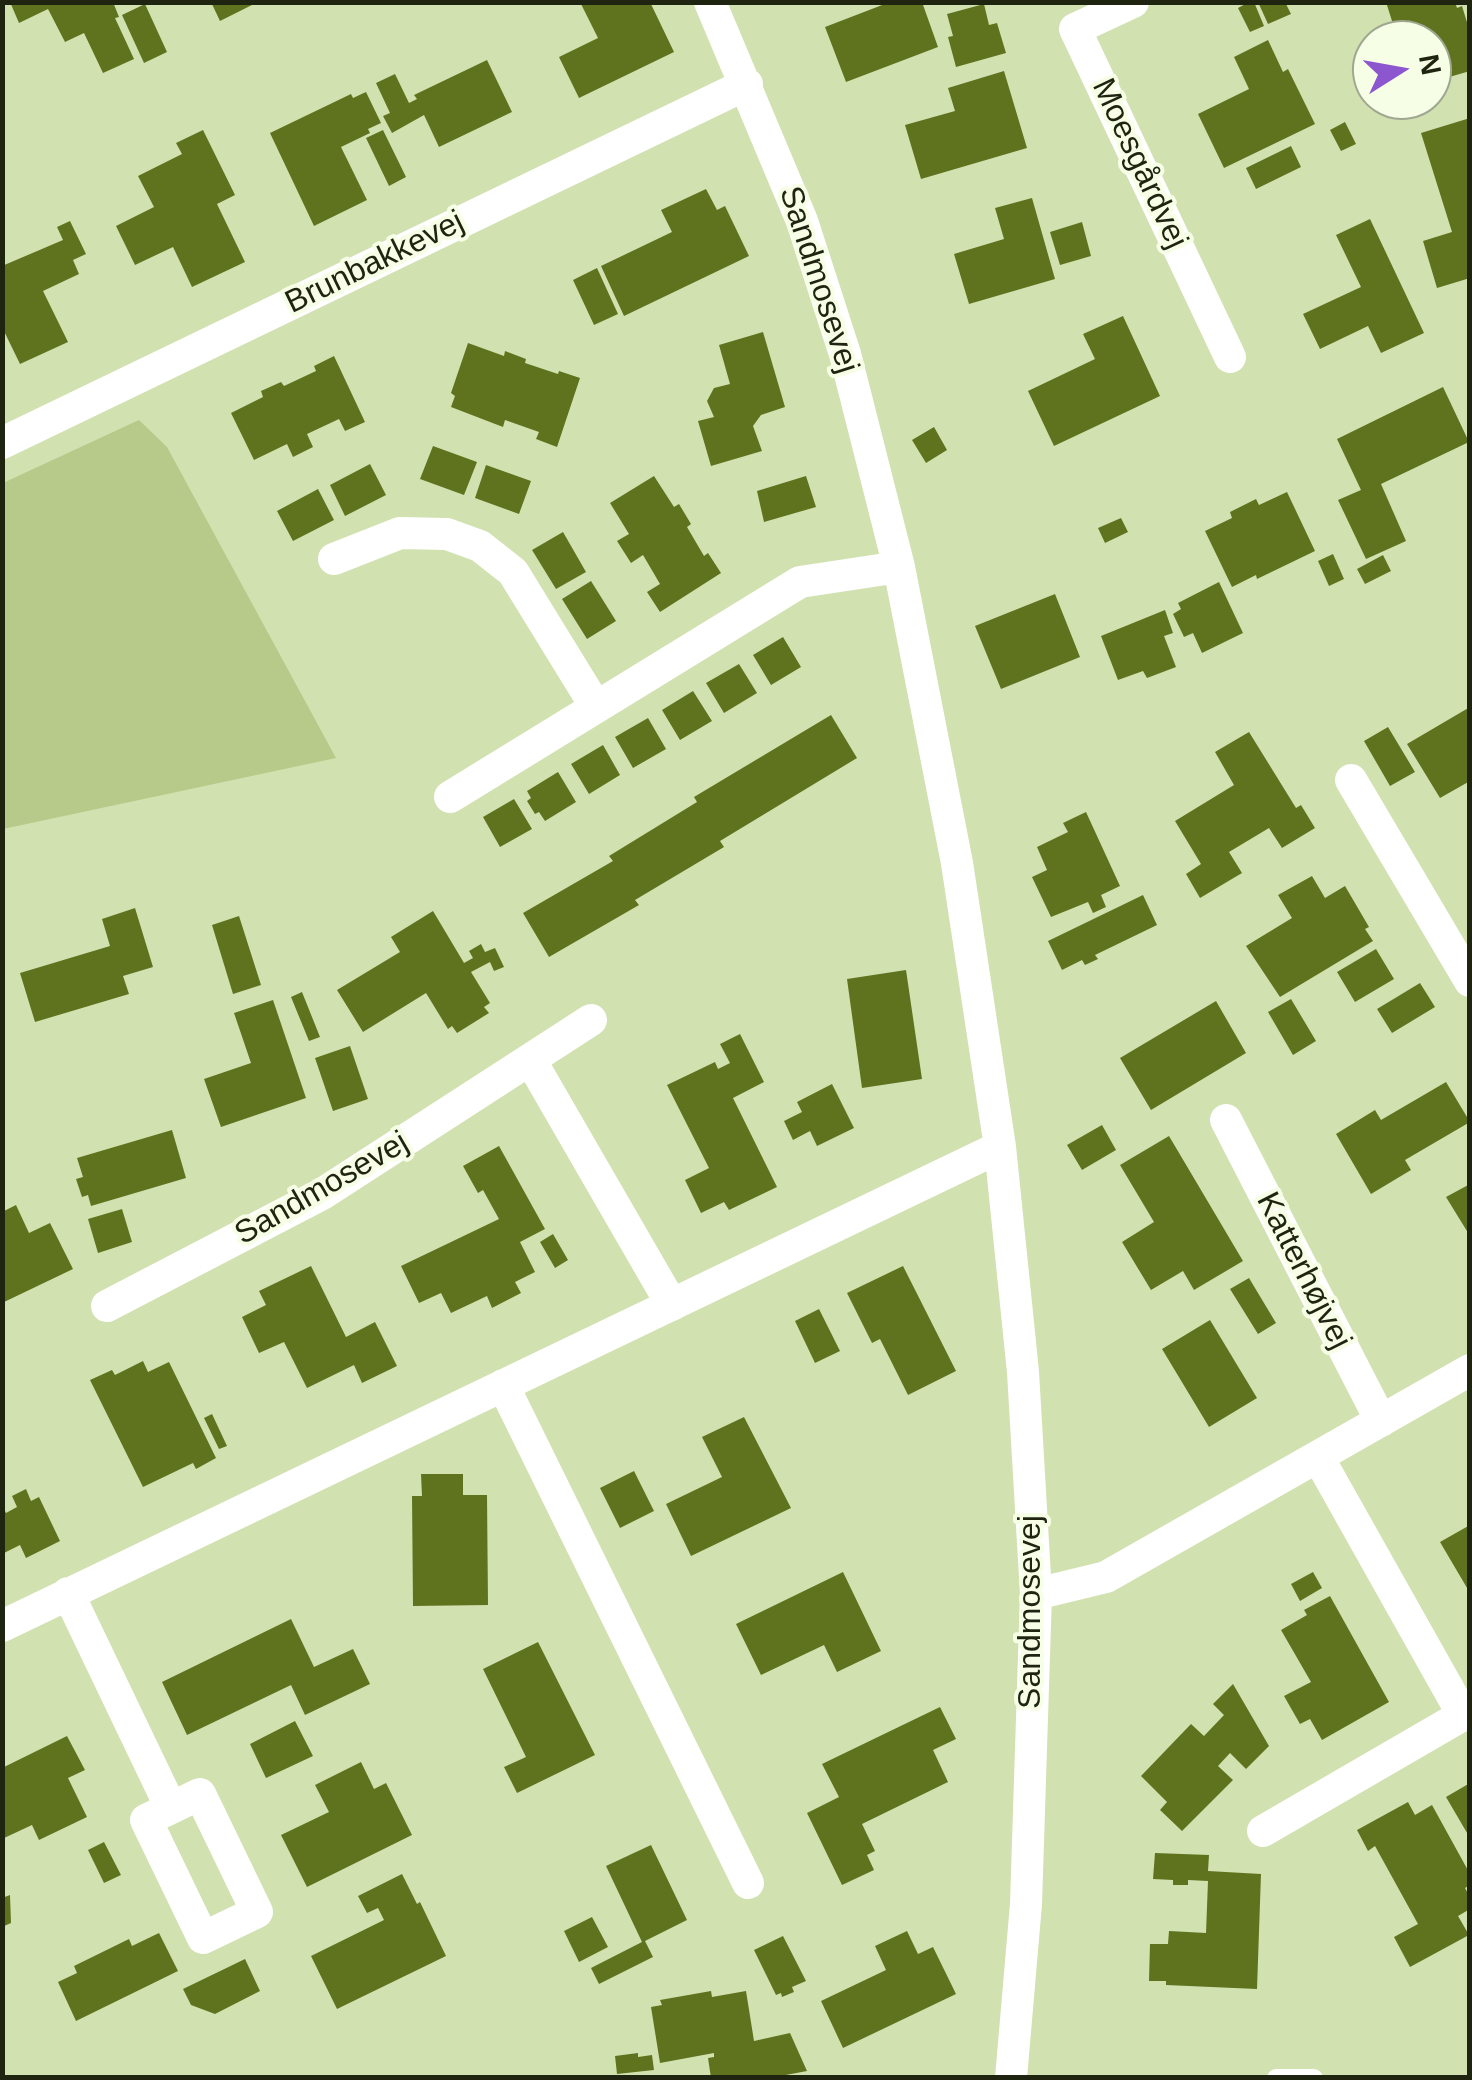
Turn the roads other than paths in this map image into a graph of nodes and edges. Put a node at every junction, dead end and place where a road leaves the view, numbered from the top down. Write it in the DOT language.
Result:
graph roads {
  1 [pos="710,2"];
  2 [pos="1133,2"];
  3 [pos="747,84"];
  4 [pos="1230,357"];
  5 [pos="2,443"];
  6 [pos="334,559"];
  7 [pos="898,567"];
  8 [pos="596,707"];
  9 [pos="1350,780"];
  10 [pos="450,797"];
  11 [pos="1470,982"];
  12 [pos="591,1020"];
  13 [pos="531,1062"];
  14 [pos="1226,1120"];
  15 [pos="1000,1148"];
  16 [pos="672,1304"];
  17 [pos="108,1306"];
  18 [pos="1470,1370"];
  19 [pos="503,1385"];
  20 [pos="1381,1421"];
  21 [pos="1318,1457"];
  22 [pos="68,1594"];
  23 [pos="1036,1594"];
  24 [pos="2,1626"];
  25 [pos="1466,1714"];
  26 [pos="171,1808"];
  27 [pos="1263,1831"];
  28 [pos="748,1882"];
  29 [pos="1010,2078"];
  30 [pos="1276,2078"];
  31 [pos="1314,2078"];
  1 -- 3 [label="street, Sandmosevej"];
  2 -- 4 [label="street, Moesgårdvej"];
  3 -- 5 [label="street, Brunbakkevej"];
  3 -- 7 [label="street, Sandmosevej"];
  6 -- 8 [label="street"];
  7 -- 8 [label="street"];
  7 -- 15 [label="street, Sandmosevej"];
  8 -- 10 [label="street"];
  9 -- 11 [label="street"];
  12 -- 13 [label="street, Sandmosevej"];
  13 -- 16 [label="street"];
  13 -- 17 [label="street, Sandmosevej"];
  14 -- 20 [label="street, Katterhøjvej"];
  15 -- 16 [label="street"];
  15 -- 23 [label="street, Sandmosevej"];
  16 -- 19 [label="street"];
  18 -- 20 [label="street"];
  19 -- 22 [label="street"];
  19 -- 28 [label="street"];
  20 -- 21 [label="street"];
  21 -- 23 [label="street"];
  21 -- 25 [label="street"];
  22 -- 24 [label="street"];
  22 -- 26 [label="street"];
  23 -- 29 [label="street, Sandmosevej"];
  25 -- 27 [label="street"];
  30 -- 31 [label="lane"];
}
